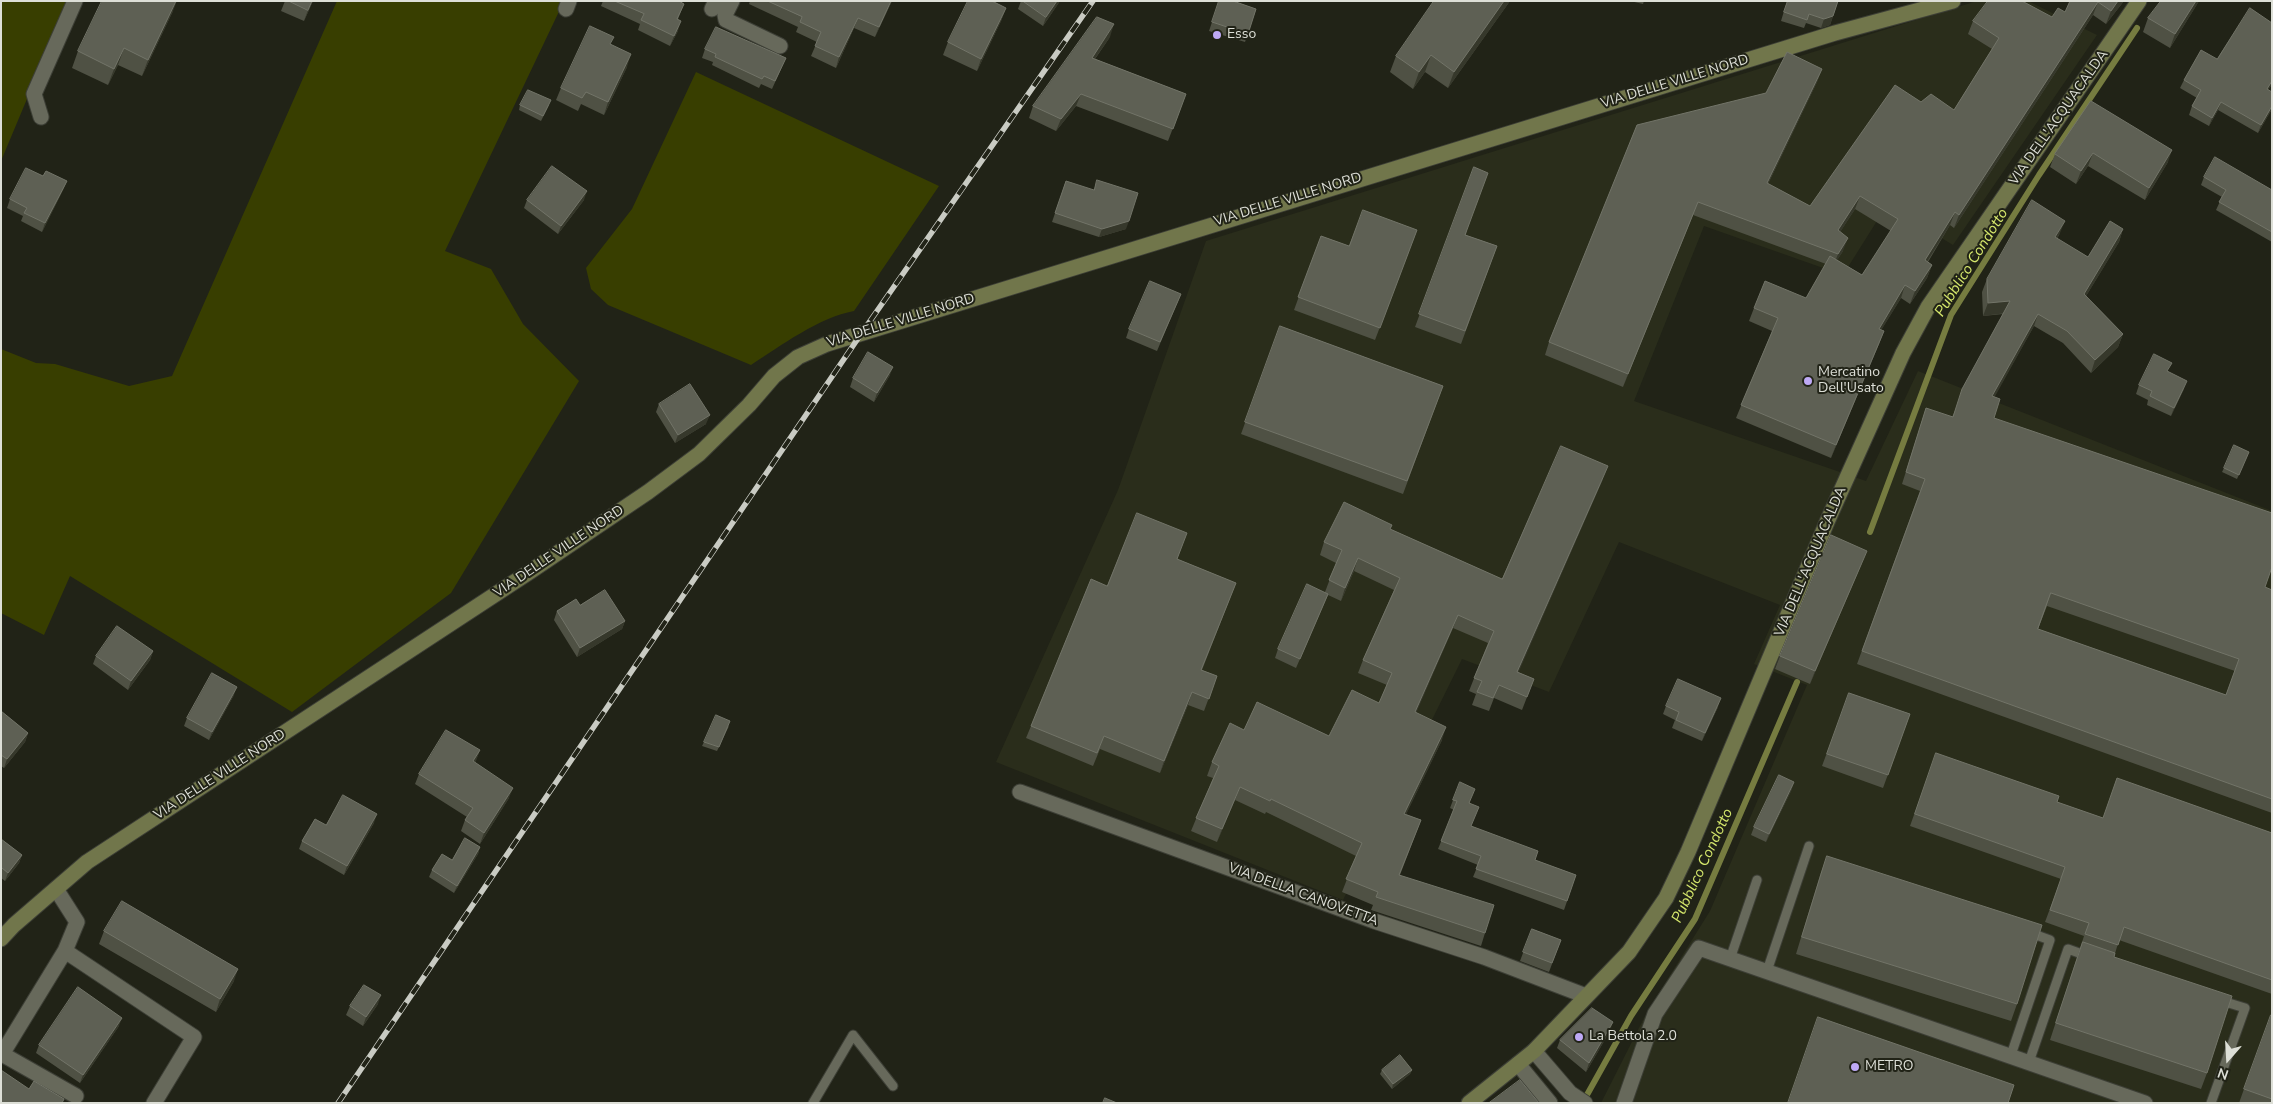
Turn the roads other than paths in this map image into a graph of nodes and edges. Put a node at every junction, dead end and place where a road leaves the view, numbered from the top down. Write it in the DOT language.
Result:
graph roads {
  1 [pos="75,1"];
  2 [pos="732,1"];
  3 [pos="2139,1"];
  4 [pos="1947,2"];
  5 [pos="780,46"];
  6 [pos="41,118"];
  7 [pos="1020,792"];
  8 [pos="1809,846"];
  9 [pos="1757,880"];
  10 [pos="56,889"];
  11 [pos="2022,929"];
  12 [pos="1,939"];
  13 [pos="65,951"];
  14 [pos="1730,958"];
  15 [pos="2096,958"];
  16 [pos="1766,971"];
  17 [pos="1586,996"];
  18 [pos="2207,996"];
  19 [pos="1534,1051"];
  20 [pos="2011,1056"];
  21 [pos="2029,1062"];
  22 [pos="1518,1064"];
  23 [pos="893,1086"];
  24 [pos="76,1096"];
  25 [pos="2105,1096"];
  26 [pos="154,1103"];
  27 [pos="813,1103"];
  28 [pos="1469,1103"];
  29 [pos="1550,1103"];
  30 [pos="1585,1103"];
  31 [pos="1624,1103"];
  32 [pos="2145,1103"];
  33 [pos="2211,1103"];
  1 -- 6 [label="street"];
  2 -- 5 [label="street"];
  3 -- 17 [label="street, VIA DELL'ACQUACALDA"];
  4 -- 10 [label="street, VIA DELLE VILLE NORD"];
  7 -- 17 [label="street, VIA DELLA CANOVETTA"];
  8 -- 16 [label="lane"];
  9 -- 14 [label="lane"];
  10 -- 12 [label="street, VIA DELLE VILLE NORD"];
  10 -- 13 [label="street"];
  11 -- 20 [label="lane"];
  13 -- 24 [label="street"];
  13 -- 26 [label="street"];
  14 -- 16 [label="street"];
  14 -- 31 [label="street"];
  15 -- 21 [label="lane"];
  16 -- 20 [label="street"];
  17 -- 19 [label="street, VIA DELL'ACQUACALDA"];
  18 -- 33 [label="lane"];
  19 -- 22 [label="street, VIA DELL'ACQUACALDA"];
  19 -- 30 [label="street"];
  20 -- 21 [label="street"];
  21 -- 25 [label="street"];
  22 -- 28 [label="street, VIA DELL'ACQUACALDA"];
  22 -- 29 [label="street"];
  23 -- 27 [label="lane"];
  25 -- 32 [label="street"];
}
